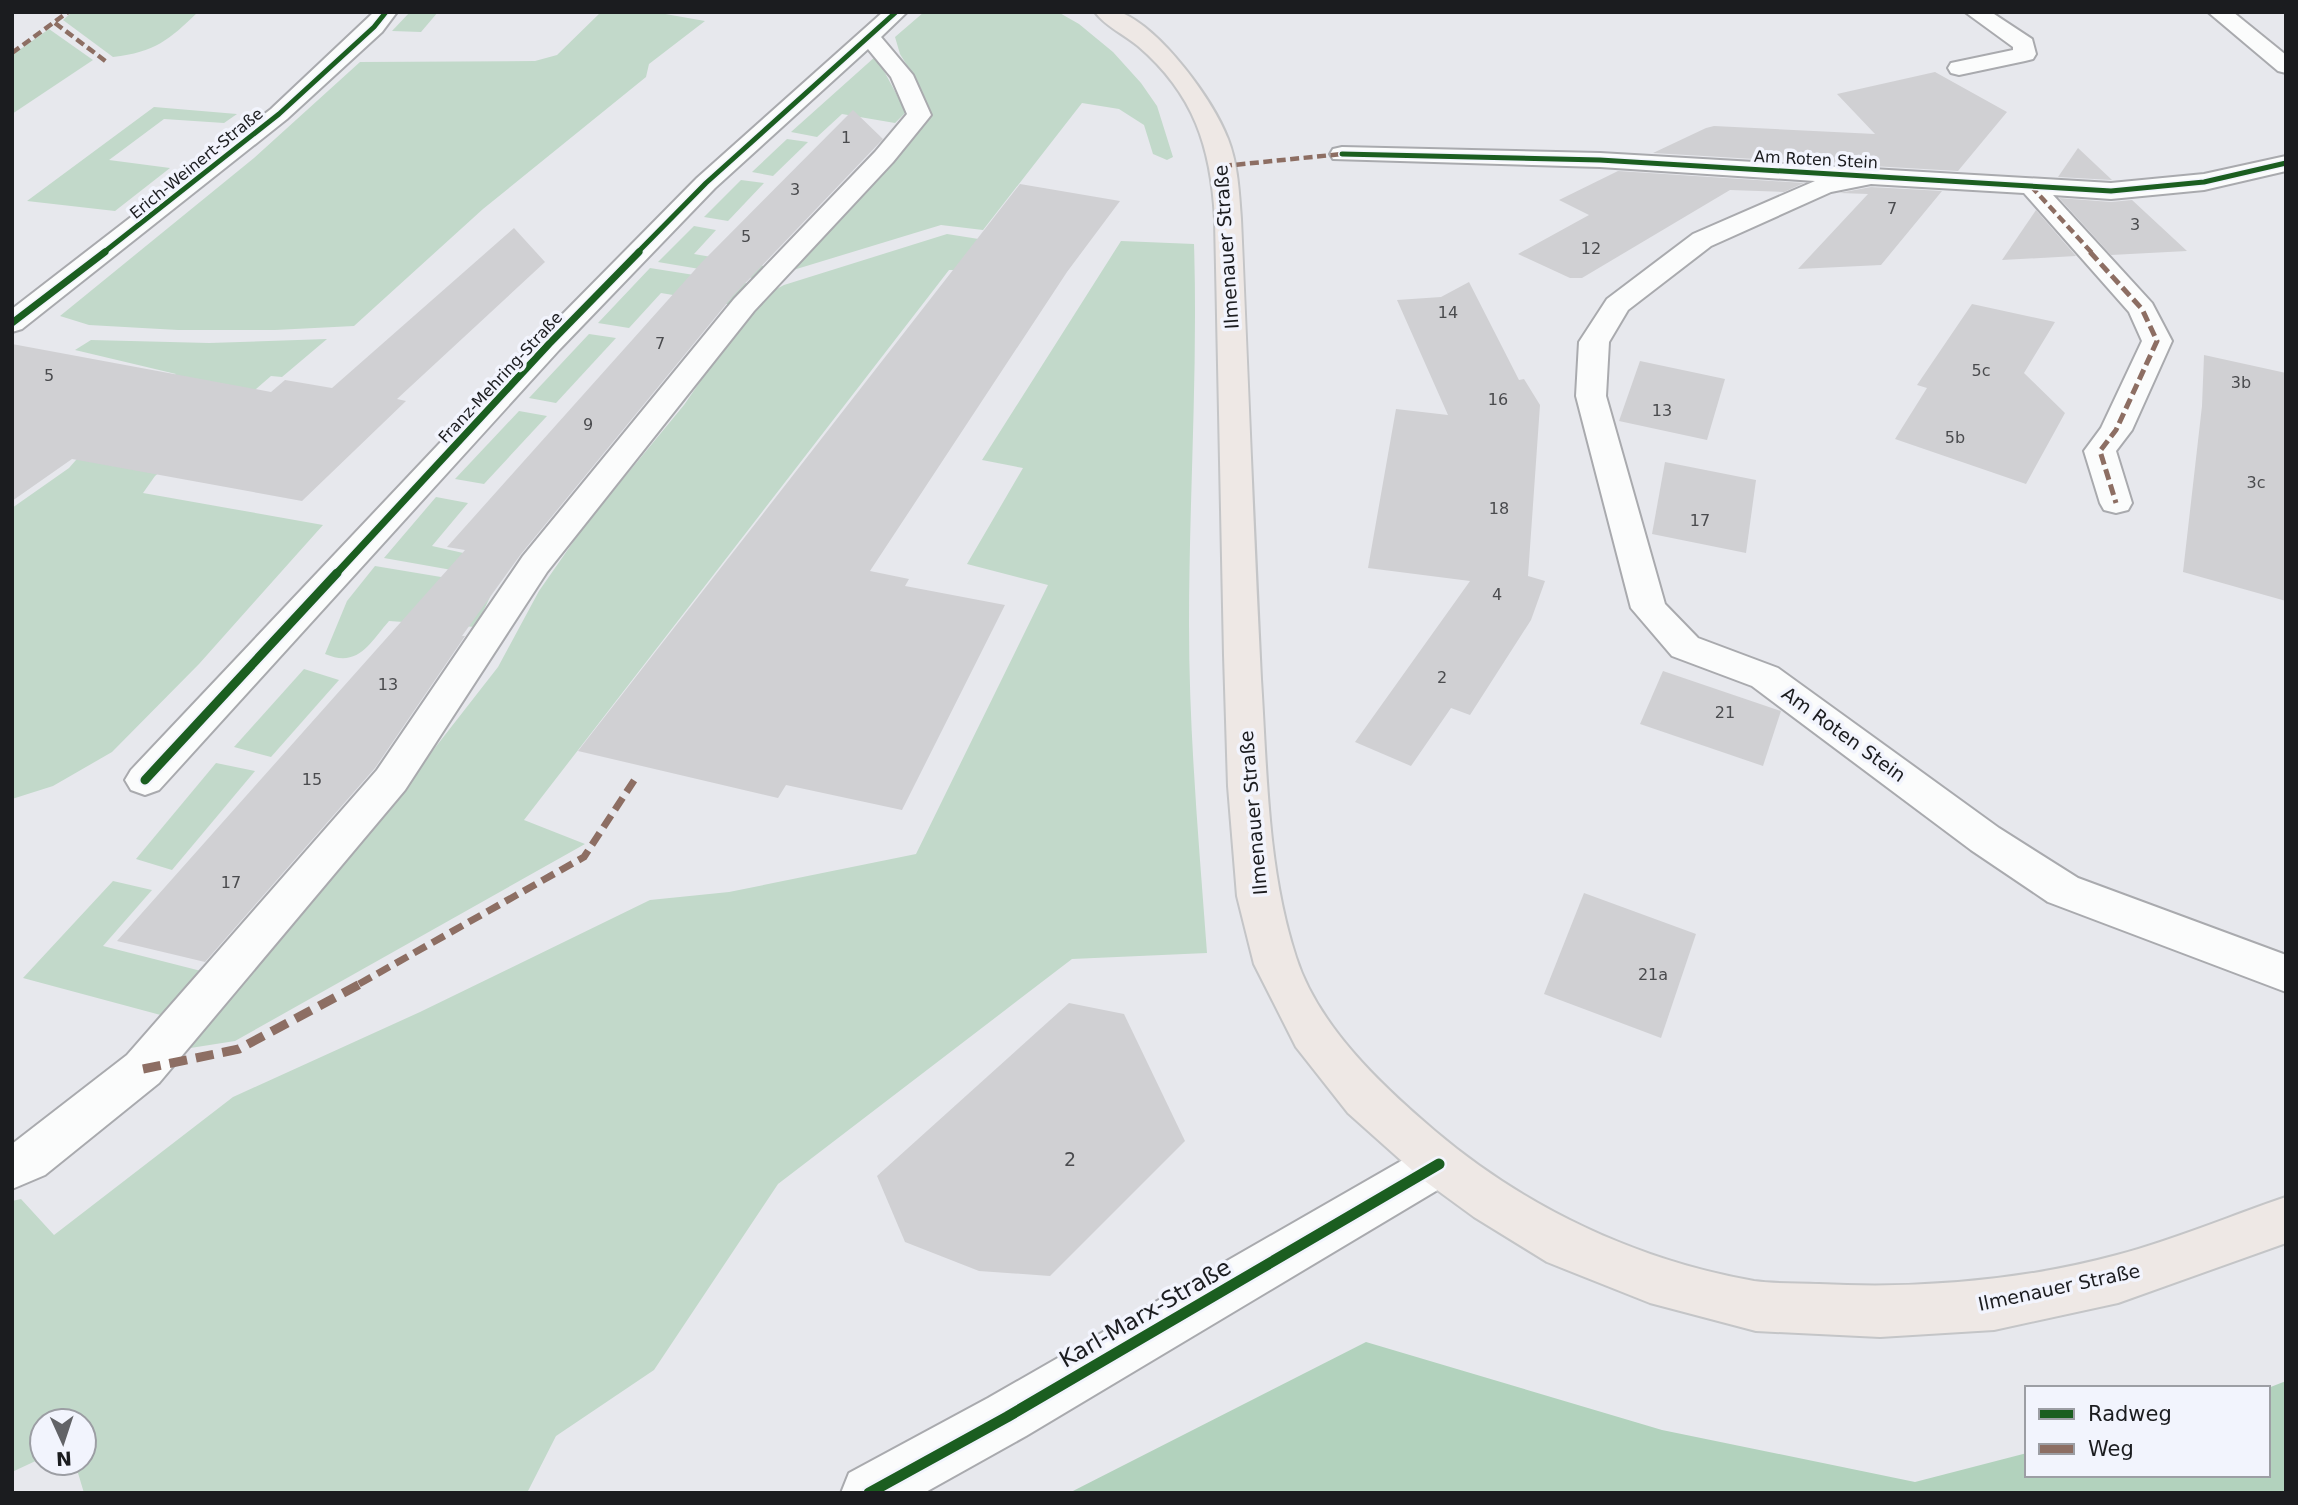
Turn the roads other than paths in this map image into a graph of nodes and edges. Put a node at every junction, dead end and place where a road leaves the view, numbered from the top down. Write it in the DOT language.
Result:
graph roads {
  1 [pos="386,12"];
  2 [pos="896,12"];
  3 [pos="1106,12"];
  4 [pos="1976,12"];
  5 [pos="2219,12"];
  6 [pos="868,36"];
  7 [pos="2286,66"];
  8 [pos="1959,68"];
  9 [pos="1342,155"];
  10 [pos="2286,163"];
  11 [pos="1873,176"];
  12 [pos="2031,186"];
  13 [pos="12,323"];
  14 [pos="2116,503"];
  15 [pos="145,780"];
  16 [pos="2286,974"];
  17 [pos="1439,1164"];
  18 [pos="12,1167"];
  19 [pos="2286,1220"];
  20 [pos="869,1493"];
  1 -- 13 [label="street, Erich-Weinert-Straße"];
  2 -- 6 [label="street, Franz-Mehring-Straße"];
  3 -- 17 [label="main road, Ilmenauer Straße"];
  4 -- 8 [label="street"];
  5 -- 7 [label="street"];
  6 -- 15 [label="street, Franz-Mehring-Straße"];
  6 -- 18 [label="street"];
  9 -- 11 [label="street, Am Roten Stein"];
  10 -- 12 [label="street, Am Roten Stein"];
  11 -- 12 [label="street, Am Roten Stein"];
  11 -- 16 [label="street, Am Roten Stein"];
  12 -- 14 [label="street"];
  17 -- 19 [label="main road, Ilmenauer Straße"];
  17 -- 20 [label="street, Karl-Marx-Straße"];
}
